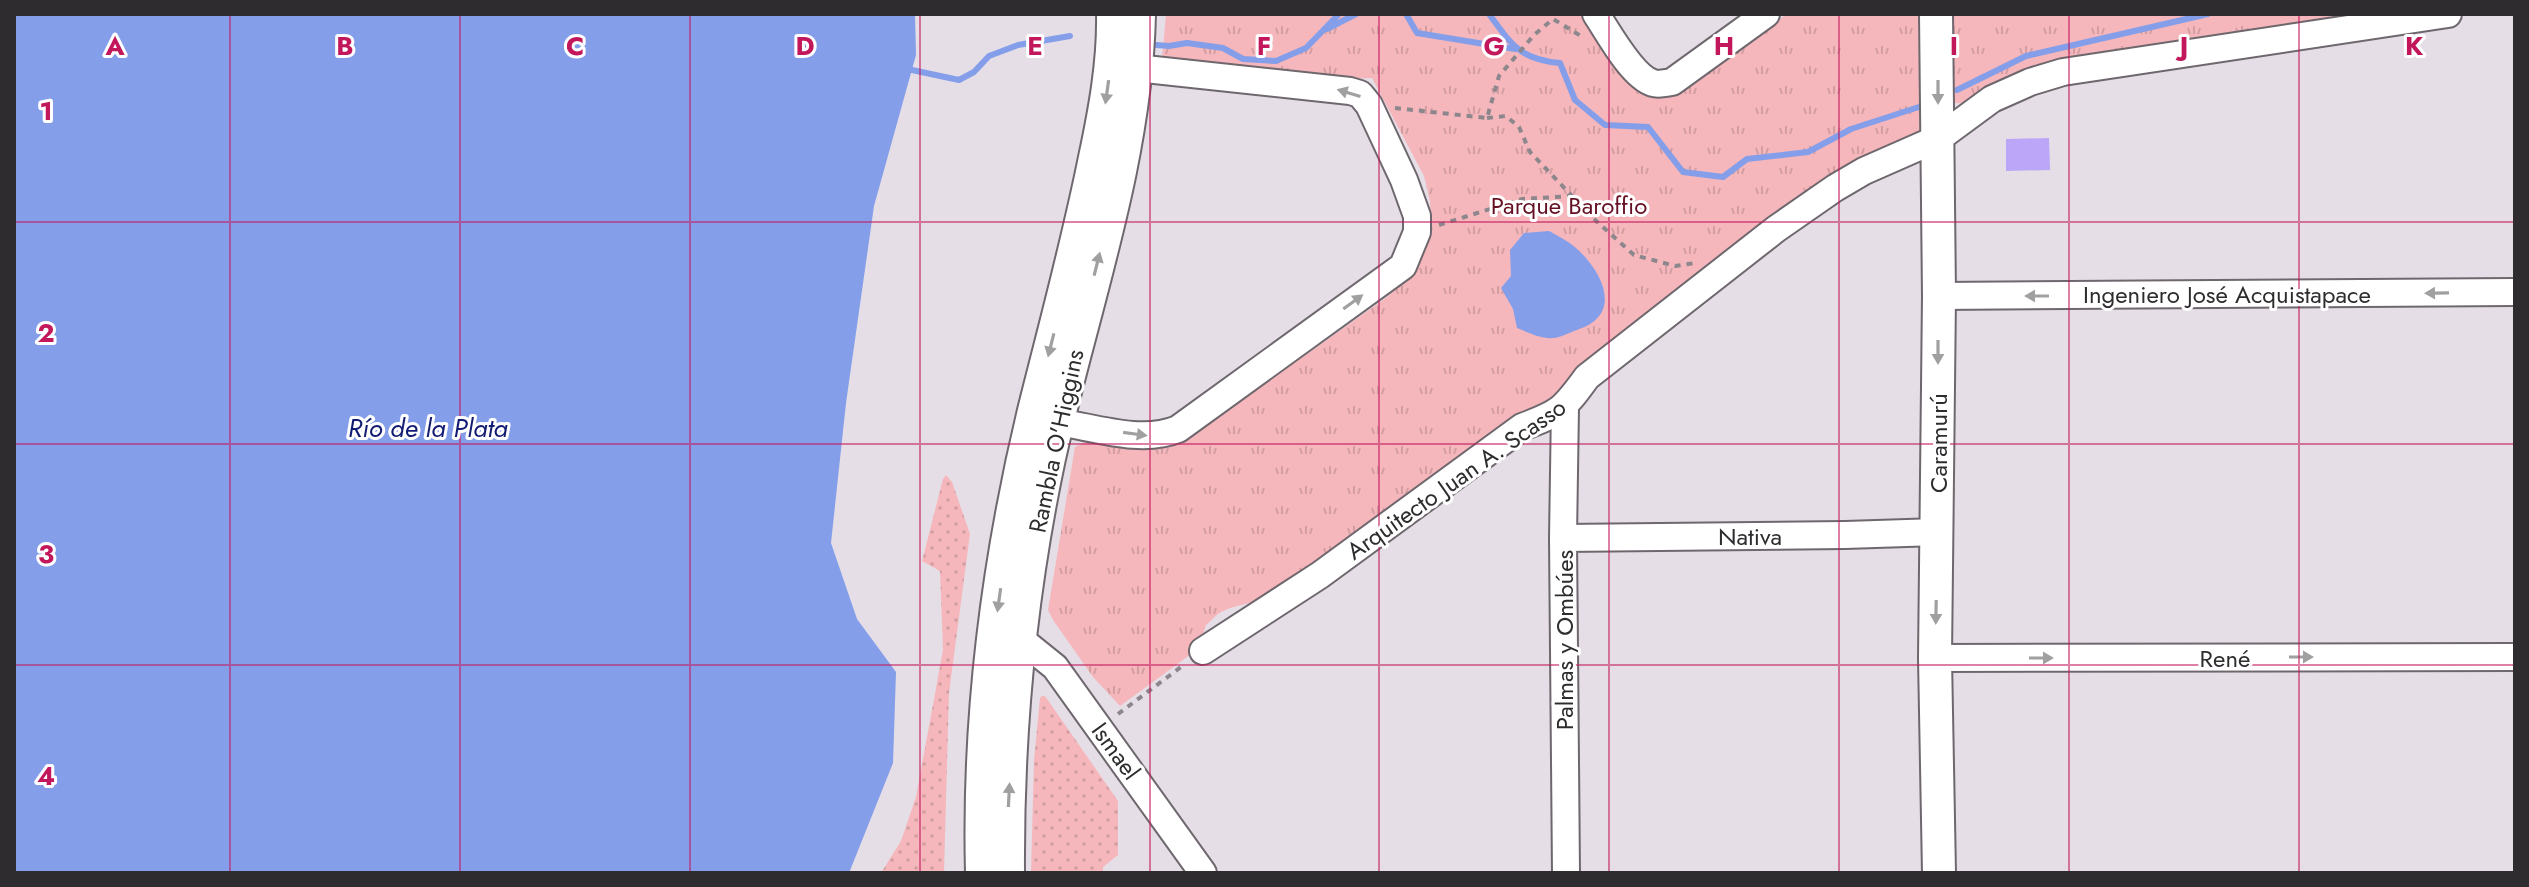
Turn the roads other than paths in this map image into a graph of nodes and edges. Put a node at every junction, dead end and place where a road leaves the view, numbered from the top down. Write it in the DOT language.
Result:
graph roads {
  1 [pos="1113,14"];
  2 [pos="1139,14"];
  3 [pos="1596,14"];
  4 [pos="1766,14"];
  5 [pos="1936,14"];
  6 [pos="2448,14"];
  7 [pos="1136,68"];
  8 [pos="1939,138"];
  9 [pos="2515,292"];
  10 [pos="1939,296"];
  11 [pos="1565,407"];
  12 [pos="1058,422"];
  13 [pos="1938,532"];
  14 [pos="1563,538"];
  15 [pos="1019,638"];
  16 [pos="1203,651"];
  17 [pos="2515,657"];
  18 [pos="1935,658"];
  19 [pos="982,873"];
  20 [pos="1008,873"];
  21 [pos="1203,873"];
  22 [pos="1566,873"];
  23 [pos="1939,873"];
  1 -- 19 [label="main road, Rambla O'Higgins, one-way"];
  2 -- 7 [label="main road, Rambla O'Higgins"];
  3 -- 4 [label="street"];
  5 -- 8 [label="main road, Caramurú, one-way"];
  6 -- 8 [label="street, Arquitecto Juan A. Scasso"];
  12 -- 7 [label="main road, Rambla O'Higgins, one-way"];
  12 -- 7 [label="street, one-way"];
  8 -- 10 [label="main road, Caramurú"];
  8 -- 11 [label="street, Arquitecto Juan A. Scasso"];
  9 -- 10 [label="street, Ingeniero José Acquistapace, one-way"];
  10 -- 13 [label="main road, Caramurú, one-way"];
  11 -- 14 [label="street, Palmas y Ombúes"];
  11 -- 16 [label="street, Arquitecto Juan A. Scasso"];
  12 -- 15 [label="main road, Rambla O'Higgins"];
  13 -- 14 [label="street, Nativa"];
  13 -- 18 [label="main road, Caramurú, one-way"];
  14 -- 22 [label="street, Palmas y Ombúes"];
  20 -- 15 [label="main road, Rambla O'Higgins, one-way"];
  15 -- 21 [label="street, Ismael"];
  18 -- 17 [label="street, René, one-way"];
  18 -- 23 [label="main road, Caramurú"];
}
